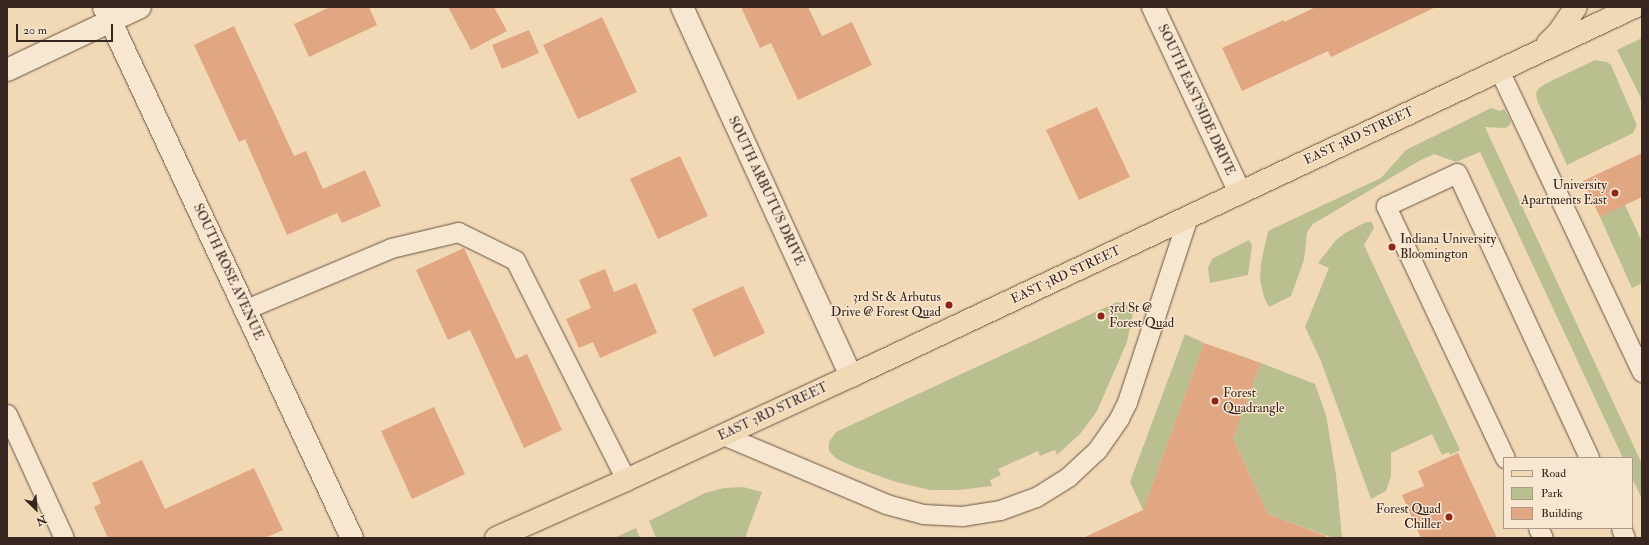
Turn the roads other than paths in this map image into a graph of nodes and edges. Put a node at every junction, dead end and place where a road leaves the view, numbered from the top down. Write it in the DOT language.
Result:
graph roads {
  1 [pos="140,7"];
  2 [pos="682,7"];
  3 [pos="1153,7"];
  4 [pos="1576,7"];
  5 [pos="1634,7"];
  6 [pos="108,14"];
  7 [pos="1523,59"];
  8 [pos="7,70"];
  9 [pos="1499,70"];
  10 [pos="1240,192"];
  11 [pos="1188,217"];
  12 [pos="246,309"];
  13 [pos="1642,372"];
  14 [pos="851,376"];
  15 [pos="7,414"];
  16 [pos="723,435"];
  17 [pos="1505,457"];
  18 [pos="1588,457"];
  19 [pos="626,480"];
  20 [pos="1538,529"];
  21 [pos="64,538"];
  22 [pos="352,538"];
  23 [pos="496,538"];
  24 [pos="1543,538"];
  1 -- 6 [label="street"];
  2 -- 14 [label="street, SOUTH ARBUTUS DRIVE"];
  3 -- 10 [label="street, SOUTH EASTSIDE DRIVE"];
  4 -- 7 [label="main road"];
  5 -- 7 [label="main road, EAST 3RD STREET"];
  6 -- 8 [label="street"];
  6 -- 12 [label="street, SOUTH ROSE AVENUE"];
  7 -- 9 [label="main road, EAST 3RD STREET"];
  9 -- 10 [label="main road, EAST 3RD STREET"];
  9 -- 13 [label="lane"];
  10 -- 11 [label="main road, EAST 3RD STREET"];
  11 -- 14 [label="main road, EAST 3RD STREET"];
  11 -- 16 [label="lane"];
  12 -- 19 [label="lane"];
  12 -- 22 [label="street, SOUTH ROSE AVENUE"];
  14 -- 16 [label="main road, EAST 3RD STREET"];
  15 -- 21 [label="lane"];
  16 -- 19 [label="main road, EAST 3RD STREET"];
  17 -- 18 [label="lane"];
  19 -- 23 [label="main road, EAST 3RD STREET"];
  20 -- 24 [label="lane"];
}
